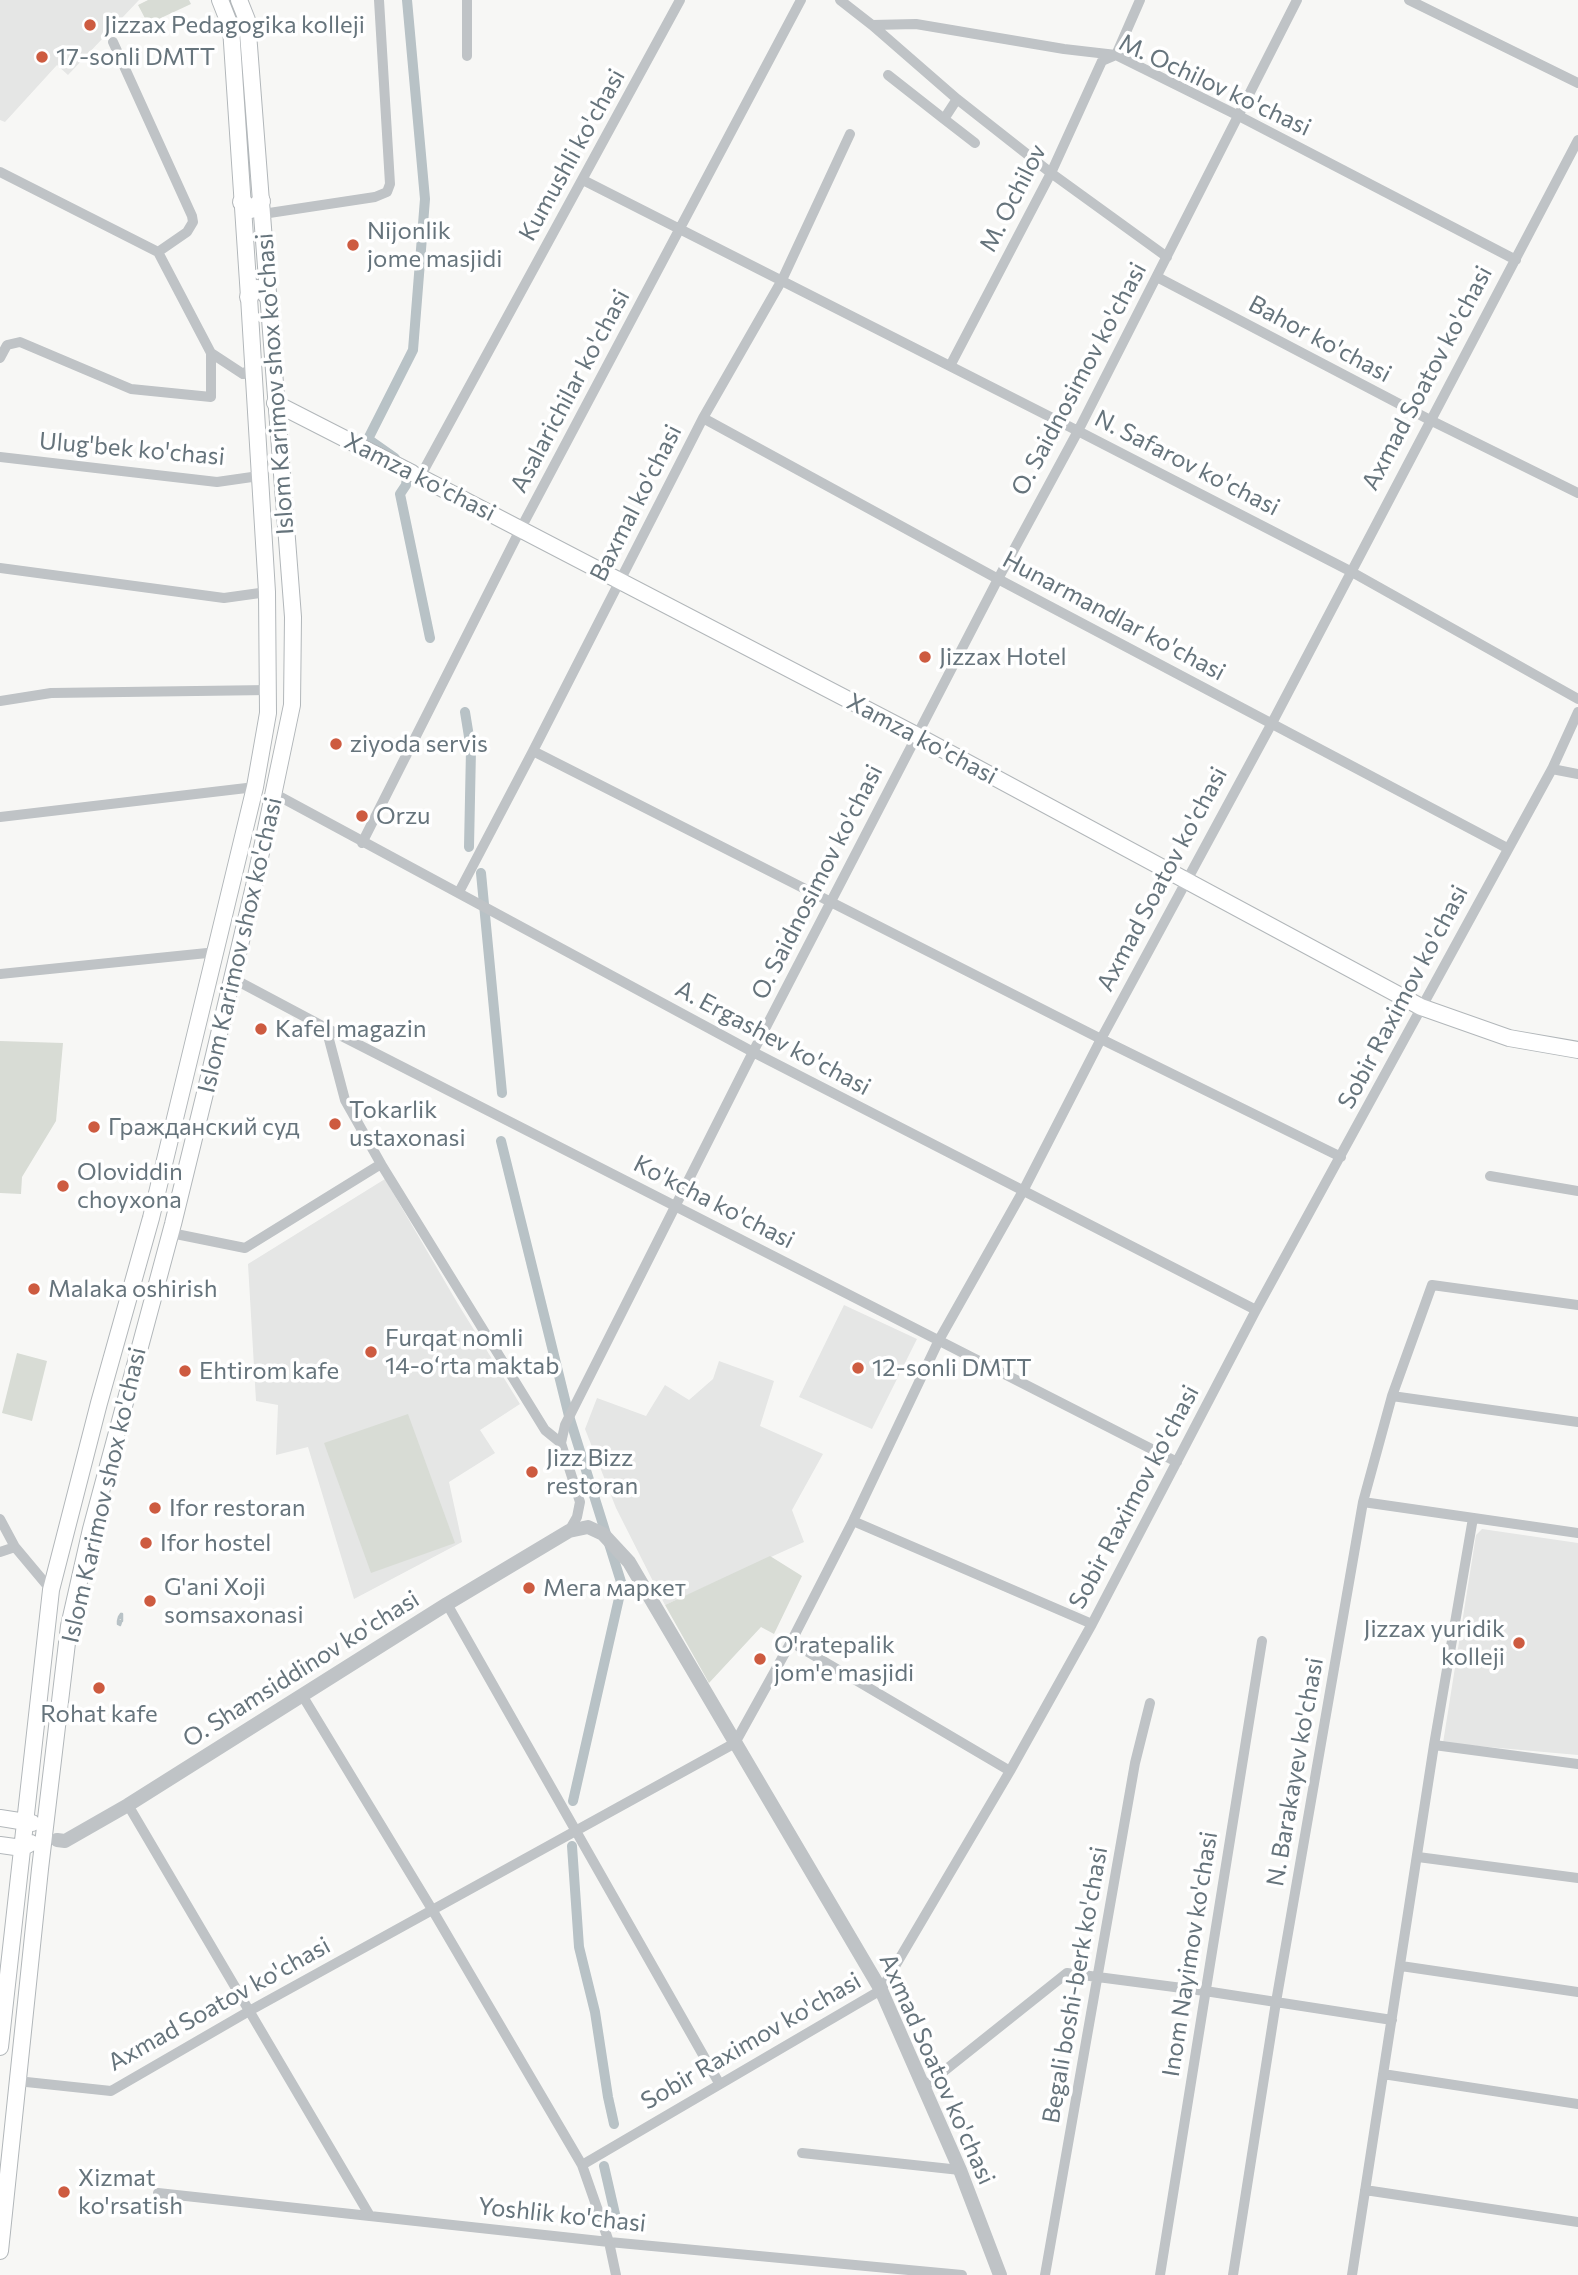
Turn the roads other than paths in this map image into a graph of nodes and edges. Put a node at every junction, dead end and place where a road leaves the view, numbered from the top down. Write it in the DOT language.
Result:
graph roads {
  1 [pos="220,0"];
  2 [pos="239,0"];
  3 [pos="379,0"];
  4 [pos="467,0"];
  5 [pos="680,0"];
  6 [pos="801,0"];
  7 [pos="840,0"];
  8 [pos="1140,0"];
  9 [pos="1297,0"];
  10 [pos="1409,0"];
  11 [pos="872,25"];
  12 [pos="113,42"];
  13 [pos="1116,55"];
  14 [pos="467,56"];
  15 [pos="888,75"];
  16 [pos="1578,83"];
  17 [pos="957,99"];
  18 [pos="1237,115"];
  19 [pos="944,119"];
  20 [pos="850,134"];
  21 [pos="1578,140"];
  22 [pos="975,143"];
  23 [pos="0,172"];
  24 [pos="1051,173"];
  25 [pos="583,180"];
  26 [pos="261,208"];
  27 [pos="242,209"];
  28 [pos="680,229"];
  29 [pos="158,252"];
  30 [pos="1167,257"];
  31 [pos="1516,260"];
  32 [pos="1157,277"];
  33 [pos="782,280"];
  34 [pos="267,295"];
  35 [pos="249,297"];
  36 [pos="211,354"];
  37 [pos="0,358"];
  38 [pos="253,364"];
  39 [pos="950,366"];
  40 [pos="275,403"];
  41 [pos="703,418"];
  42 [pos="1430,420"];
  43 [pos="1078,430"];
  44 [pos="0,457"];
  45 [pos="412,473"];
  46 [pos="260,476"];
  47 [pos="1578,493"];
  48 [pos="521,528"];
  49 [pos="0,568"];
  50 [pos="1350,571"];
  51 [pos="998,579"];
  52 [pos="621,580"];
  53 [pos="267,592"];
  54 [pos="269,690"];
  55 [pos="1578,699"];
  56 [pos="0,701"];
  57 [pos="1578,712"];
  58 [pos="1272,723"];
  59 [pos="916,735"];
  60 [pos="534,751"];
  61 [pos="1552,769"];
  62 [pos="1578,774"];
  63 [pos="256,787"];
  64 [pos="275,794"];
  65 [pos="0,817"];
  66 [pos="362,843"];
  67 [pos="1507,848"];
  68 [pos="1186,882"];
  69 [pos="459,892"];
  70 [pos="831,902"];
  71 [pos="217,952"];
  72 [pos="0,974"];
  73 [pos="232,978"];
  74 [pos="1421,1007"];
  75 [pos="326,1028"];
  76 [pos="1101,1039"];
  77 [pos="1578,1050"];
  78 [pos="753,1052"];
  79 [pos="1341,1157"];
  80 [pos="381,1164"];
  81 [pos="1490,1176"];
  82 [pos="1577,1187"];
  83 [pos="1023,1191"];
  84 [pos="675,1206"];
  85 [pos="152,1218"];
  86 [pos="172,1229"];
  87 [pos="1578,1305"];
  88 [pos="1256,1310"];
  89 [pos="125,1311"];
  90 [pos="147,1317"];
  91 [pos="939,1340"];
  92 [pos="1392,1396"];
  93 [pos="1578,1422"];
  94 [pos="561,1443"];
  95 [pos="1177,1462"];
  96 [pos="1363,1502"];
  97 [pos="1473,1518"];
  98 [pos="0,1519"];
  99 [pos="853,1521"];
  100 [pos="569,1531"];
  101 [pos="1578,1533"];
  102 [pos="15,1547"];
  103 [pos="0,1552"];
  104 [pos="51,1590"];
  105 [pos="447,1604"];
  106 [pos="1091,1624"];
  107 [pos="1262,1641"];
  108 [pos="791,1642"];
  109 [pos="302,1695"];
  110 [pos="1150,1703"];
  111 [pos="735,1743"];
  112 [pos="1434,1745"];
  113 [pos="1578,1764"];
  114 [pos="1010,1771"];
  115 [pos="128,1805"];
  116 [pos="0,1818"];
  117 [pos="24,1820"];
  118 [pos="45,1823"];
  119 [pos="578,1830"];
  120 [pos="57,1840"];
  121 [pos="0,1845"];
  122 [pos="22,1848"];
  123 [pos="42,1850"];
  124 [pos="1418,1857"];
  125 [pos="1578,1878"];
  126 [pos="433,1911"];
  127 [pos="1401,1966"];
  128 [pos="1097,1977"];
  129 [pos="881,1990"];
  130 [pos="1205,1991"];
  131 [pos="1578,1992"];
  132 [pos="1276,2002"];
  133 [pos="251,2010"];
  134 [pos="1392,2021"];
  135 [pos="0,2047"];
  136 [pos="1384,2074"];
  137 [pos="17,2081"];
  138 [pos="719,2082"];
  139 [pos="924,2087"];
  140 [pos="1578,2104"];
  141 [pos="802,2153"];
  142 [pos="582,2165"];
  143 [pos="960,2170"];
  144 [pos="1365,2190"];
  145 [pos="158,2193"];
  146 [pos="370,2216"];
  147 [pos="1578,2222"];
  148 [pos="609,2242"];
  149 [pos="0,2251"];
  150 [pos="617,2275"];
  151 [pos="961,2275"];
  152 [pos="1000,2275"];
  153 [pos="1045,2275"];
  154 [pos="1160,2275"];
  155 [pos="1233,2275"];
  156 [pos="1352,2275"];
  1 -- 27 [label="main road, Islom Karimov shox ko'chasi"];
  2 -- 26 [label="main road, Islom Karimov shox ko'chasi"];
  3 -- 26 [label="street"];
  4 -- 14 [label="street"];
  5 -- 25 [label="street, Kumushli ko'chasi"];
  6 -- 28 [label="street, Asalarichilar ko'chasi"];
  7 -- 11 [label="street"];
  8 -- 13 [label="street, M. Ochilov"];
  9 -- 18 [label="street, O. Saidnosimov ko'chasi"];
  10 -- 16 [label="street"];
  11 -- 13 [label="street, M. Ochilov ko'chasi"];
  11 -- 17 [label="street"];
  12 -- 29 [label="street"];
  13 -- 18 [label="street, M. Ochilov ko'chasi"];
  13 -- 24 [label="street, M. Ochilov"];
  15 -- 19 [label="street"];
  17 -- 19 [label="street"];
  17 -- 24 [label="street"];
  18 -- 30 [label="street, O. Saidnosimov ko'chasi"];
  18 -- 31 [label="street, M. Ochilov ko'chasi"];
  19 -- 22 [label="street"];
  20 -- 33 [label="street, Baxmal ko'chasi"];
  21 -- 31 [label="street, Axmad Soatov ko'chasi"];
  23 -- 29 [label="street"];
  24 -- 30 [label="street"];
  24 -- 39 [label="street, M. Ochilov"];
  25 -- 28 [label="street, N. Safarov ko'chasi"];
  25 -- 45 [label="street, Kumushli ko'chasi"];
  26 -- 27 [label="main road"];
  26 -- 34 [label="main road, Islom Karimov shox ko'chasi"];
  27 -- 35 [label="main road, Islom Karimov shox ko'chasi"];
  28 -- 33 [label="street, N. Safarov ko'chasi"];
  28 -- 48 [label="street, Asalarichilar ko'chasi"];
  29 -- 36 [label="street"];
  30 -- 32 [label="street, O. Saidnosimov ko'chasi"];
  31 -- 42 [label="street, Axmad Soatov ko'chasi"];
  32 -- 42 [label="street, Bahor ko'chasi"];
  32 -- 43 [label="street, O. Saidnosimov ko'chasi"];
  33 -- 39 [label="street, N. Safarov ko'chasi"];
  33 -- 41 [label="street, Baxmal ko'chasi"];
  34 -- 35 [label="main road"];
  34 -- 40 [label="main road, Islom Karimov shox ko'chasi"];
  35 -- 38 [label="main road, Islom Karimov shox ko'chasi"];
  36 -- 37 [label="street"];
  36 -- 38 [label="street"];
  38 -- 46 [label="main road, Islom Karimov shox ko'chasi"];
  39 -- 43 [label="street, N. Safarov ko'chasi"];
  40 -- 45 [label="main road, Xamza ko'chasi"];
  40 -- 64 [label="main road, Islom Karimov shox ko'chasi"];
  41 -- 51 [label="street, Hunarmandlar ko'chasi"];
  41 -- 52 [label="street, Baxmal ko'chasi"];
  42 -- 47 [label="street, Bahor ko'chasi"];
  42 -- 50 [label="street, Axmad Soatov ko'chasi"];
  43 -- 50 [label="street, N. Safarov ko'chasi"];
  43 -- 51 [label="street, O. Saidnosimov ko'chasi"];
  44 -- 46 [label="street, Ulug'bek ko'chasi"];
  45 -- 48 [label="main road, Xamza ko'chasi"];
  46 -- 53 [label="main road, Islom Karimov shox ko'chasi"];
  48 -- 52 [label="main road, Xamza ko'chasi"];
  48 -- 66 [label="street, Asalarichilar ko'chasi"];
  49 -- 53 [label="street"];
  50 -- 55 [label="street, N. Safarov ko'chasi"];
  50 -- 58 [label="street, Axmad Soatov ko'chasi"];
  51 -- 58 [label="street, Hunarmandlar ko'chasi"];
  51 -- 59 [label="street, O. Saidnosimov ko'chasi"];
  52 -- 59 [label="main road, Xamza ko'chasi"];
  52 -- 60 [label="street, Baxmal ko'chasi"];
  53 -- 54 [label="main road, Islom Karimov shox ko'chasi"];
  54 -- 56 [label="street"];
  54 -- 63 [label="main road, Islom Karimov shox ko'chasi"];
  57 -- 61 [label="street, Sobir Raximov ko'chasi"];
  58 -- 67 [label="street, Hunarmandlar ko'chasi"];
  58 -- 68 [label="street, Axmad Soatov ko'chasi"];
  59 -- 68 [label="main road, Xamza ko'chasi"];
  59 -- 70 [label="street, O. Saidnosimov ko'chasi"];
  60 -- 69 [label="street, Baxmal ko'chasi"];
  60 -- 70 [label="street"];
  61 -- 62 [label="street"];
  61 -- 67 [label="street, Sobir Raximov ko'chasi"];
  63 -- 65 [label="street"];
  63 -- 71 [label="main road, Islom Karimov shox ko'chasi"];
  64 -- 66 [label="street, A. Ergashev ko'chasi"];
  64 -- 73 [label="main road, Islom Karimov shox ko'chasi"];
  66 -- 69 [label="street, A. Ergashev ko'chasi"];
  67 -- 74 [label="street, Sobir Raximov ko'chasi"];
  68 -- 74 [label="main road, Xamza ko'chasi"];
  68 -- 76 [label="street, Axmad Soatov ko'chasi"];
  69 -- 78 [label="street, A. Ergashev ko'chasi"];
  70 -- 76 [label="street"];
  70 -- 78 [label="street, O. Saidnosimov ko'chasi"];
  71 -- 72 [label="street"];
  71 -- 85 [label="main road, Islom Karimov shox ko'chasi"];
  73 -- 75 [label="street, Ko'kcha ko'chasi"];
  73 -- 86 [label="main road, Islom Karimov shox ko'chasi"];
  74 -- 77 [label="main road, Xamza ko'chasi"];
  74 -- 79 [label="street, Sobir Raximov ko'chasi"];
  75 -- 80 [label="street"];
  75 -- 84 [label="street, Ko'kcha ko'chasi"];
  76 -- 79 [label="street"];
  76 -- 83 [label="street, Axmad Soatov ko'chasi"];
  78 -- 83 [label="street, A. Ergashev ko'chasi"];
  78 -- 84 [label="street, O. Saidnosimov ko'chasi"];
  79 -- 88 [label="street, Sobir Raximov ko'chasi"];
  80 -- 86 [label="street"];
  80 -- 94 [label="street"];
  81 -- 82 [label="street"];
  83 -- 88 [label="street, A. Ergashev ko'chasi"];
  83 -- 91 [label="street, Axmad Soatov ko'chasi"];
  84 -- 91 [label="street, Ko'kcha ko'chasi"];
  84 -- 94 [label="street, O. Saidnosimov ko'chasi"];
  85 -- 86 [label="main road"];
  85 -- 89 [label="main road, Islom Karimov shox ko'chasi"];
  86 -- 90 [label="main road, Islom Karimov shox ko'chasi"];
  87 -- 92 [label="street, N. Barakayev ko'chasi"];
  88 -- 95 [label="street, Sobir Raximov ko'chasi"];
  89 -- 90 [label="main road"];
  89 -- 104 [label="main road, Islom Karimov shox ko'chasi"];
  90 -- 118 [label="main road, Islom Karimov shox ko'chasi"];
  91 -- 95 [label="street, Ko'kcha ko'chasi"];
  91 -- 99 [label="street, Axmad Soatov ko'chasi"];
  92 -- 93 [label="street"];
  92 -- 96 [label="street, N. Barakayev ko'chasi"];
  94 -- 100 [label="street"];
  95 -- 106 [label="street, Sobir Raximov ko'chasi"];
  96 -- 97 [label="street"];
  96 -- 132 [label="street, N. Barakayev ko'chasi"];
  97 -- 101 [label="street"];
  97 -- 112 [label="street"];
  98 -- 102 [label="street"];
  99 -- 106 [label="street"];
  99 -- 108 [label="street, Axmad Soatov ko'chasi"];
  100 -- 105 [label="street, O. Shamsiddinov ko'chasi"];
  100 -- 111 [label="street, Axmad Soatov ko'chasi"];
  102 -- 103 [label="street"];
  102 -- 104 [label="street"];
  104 -- 117 [label="main road, Islom Karimov shox ko'chasi"];
  105 -- 109 [label="street, O. Shamsiddinov ko'chasi"];
  105 -- 119 [label="street"];
  106 -- 114 [label="street, Sobir Raximov ko'chasi"];
  107 -- 130 [label="street, Inom Nayimov ko'chasi"];
  108 -- 111 [label="street, Axmad Soatov ko'chasi"];
  108 -- 114 [label="street"];
  109 -- 115 [label="street, O. Shamsiddinov ko'chasi"];
  109 -- 126 [label="street"];
  110 -- 128 [label="street, Begali boshi-berk ko'chasi"];
  111 -- 119 [label="street, Axmad Soatov ko'chasi"];
  111 -- 129 [label="street, Axmad Soatov ko'chasi"];
  112 -- 113 [label="street"];
  112 -- 124 [label="street"];
  114 -- 129 [label="street, Sobir Raximov ko'chasi"];
  115 -- 120 [label="street, O. Shamsiddinov ko'chasi"];
  115 -- 133 [label="street"];
  116 -- 117 [label="main road"];
  117 -- 118 [label="main road"];
  117 -- 122 [label="main road, Islom Karimov shox ko'chasi"];
  118 -- 120 [label="street"];
  118 -- 122 [label="main road"];
  118 -- 123 [label="main road, Islom Karimov shox ko'chasi"];
  119 -- 126 [label="street, Axmad Soatov ko'chasi"];
  119 -- 138 [label="street"];
  120 -- 123 [label="street, O. Shamsiddinov ko'chasi"];
  121 -- 122 [label="main road"];
  122 -- 123 [label="main road"];
  122 -- 135 [label="main road, Islom Karimov shox ko'chasi"];
  123 -- 137 [label="main road, Islom Karimov shox ko'chasi"];
  124 -- 125 [label="street"];
  124 -- 127 [label="street"];
  126 -- 133 [label="street, Axmad Soatov ko'chasi"];
  126 -- 142 [label="street"];
  127 -- 131 [label="street"];
  127 -- 134 [label="street"];
  128 -- 130 [label="street"];
  128 -- 139 [label="street"];
  128 -- 153 [label="street, Begali boshi-berk ko'chasi"];
  129 -- 138 [label="street, Sobir Raximov ko'chasi"];
  129 -- 139 [label="street, Axmad Soatov ko'chasi"];
  130 -- 132 [label="street"];
  130 -- 154 [label="street, Inom Nayimov ko'chasi"];
  132 -- 134 [label="street"];
  132 -- 155 [label="street, N. Barakayev ko'chasi"];
  133 -- 137 [label="street, Axmad Soatov ko'chasi"];
  133 -- 146 [label="street"];
  134 -- 136 [label="street"];
  136 -- 140 [label="street"];
  136 -- 144 [label="street"];
  137 -- 149 [label="main road, Islom Karimov shox ko'chasi"];
  138 -- 142 [label="street, Sobir Raximov ko'chasi"];
  139 -- 143 [label="street, Axmad Soatov ko'chasi"];
  141 -- 143 [label="street"];
  142 -- 148 [label="street"];
  143 -- 152 [label="street, Axmad Soatov ko'chasi"];
  144 -- 147 [label="street"];
  144 -- 156 [label="street"];
  145 -- 146 [label="street, Yoshlik ko'chasi"];
  146 -- 148 [label="street, Yoshlik ko'chasi"];
  148 -- 150 [label="street"];
  148 -- 151 [label="street, Yoshlik ko'chasi"];
}
